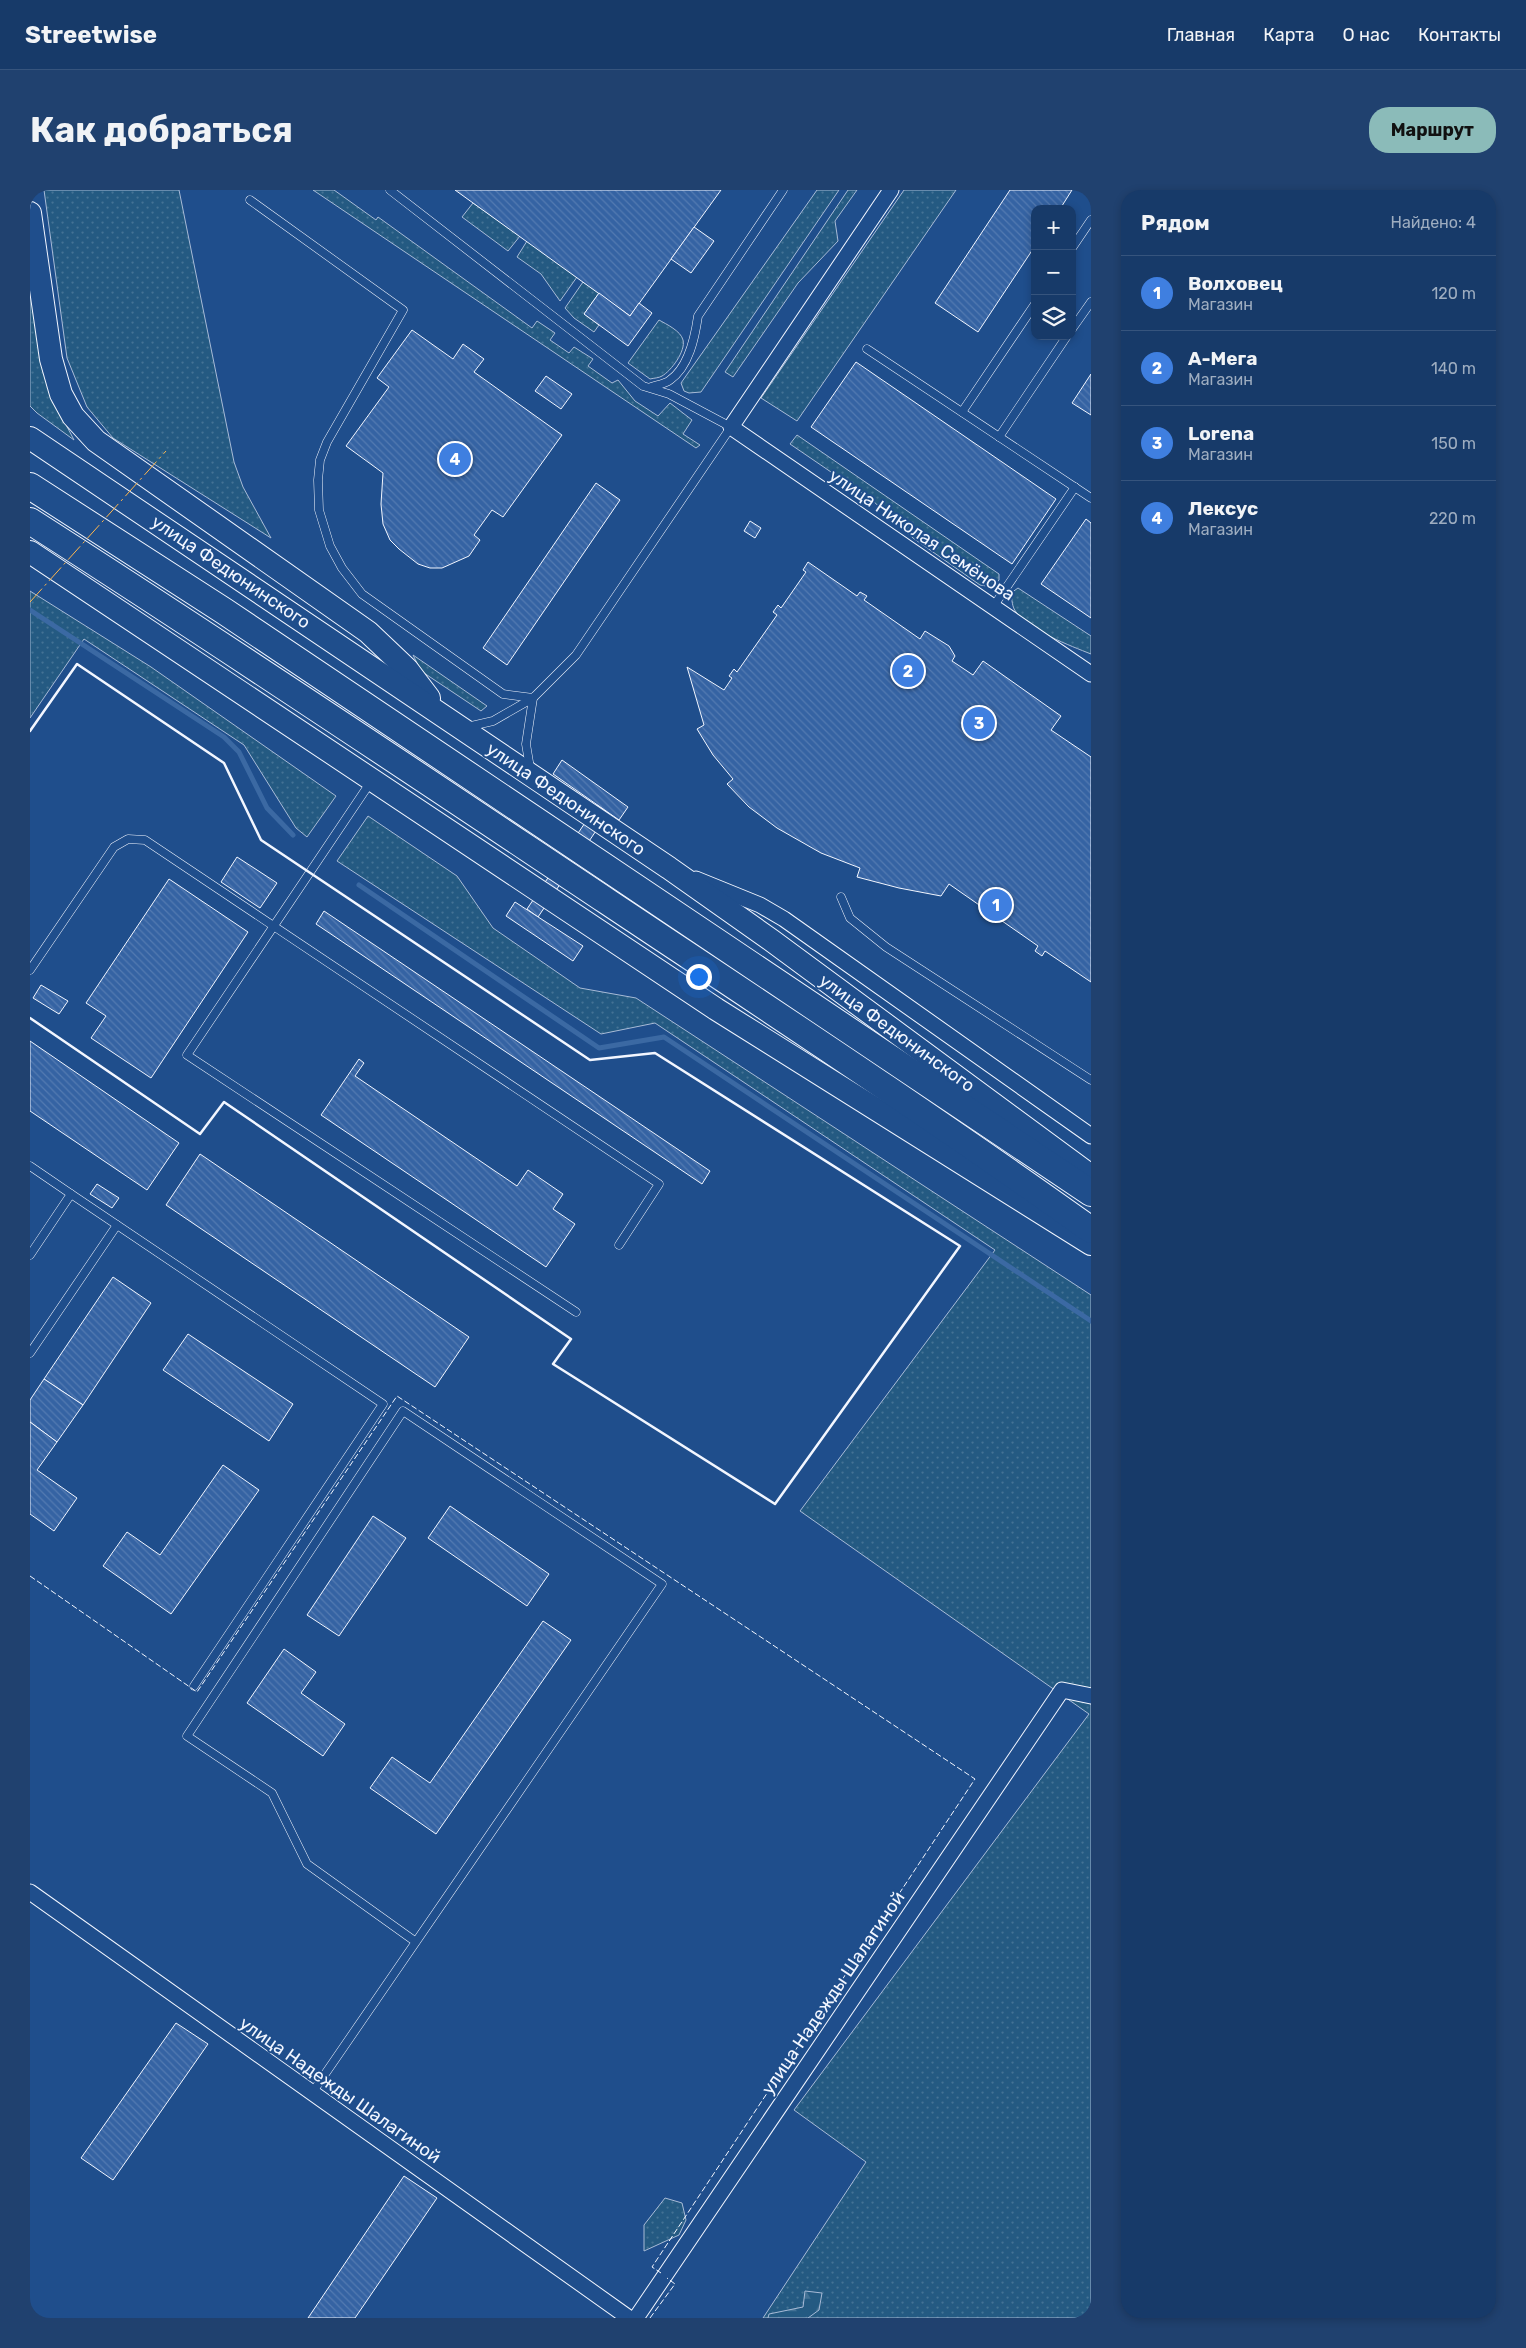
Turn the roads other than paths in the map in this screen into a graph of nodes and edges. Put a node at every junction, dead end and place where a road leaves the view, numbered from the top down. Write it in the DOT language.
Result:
graph roads {
  1 [pos="390,190"];
  2 [pos="782,190"];
  3 [pos="891,190"];
  4 [pos="250,200"];
  5 [pos="30,213"];
  6 [pos="1091,220"];
  7 [pos="1076,242"];
  8 [pos="1091,302"];
  9 [pos="1031,310"];
  10 [pos="1076,323"];
  11 [pos="1065,340"];
  12 [pos="867,349"];
  13 [pos="651,387"];
  14 [pos="962,412"];
  15 [pos="732,428"];
  16 [pos="999,437"];
  17 [pos="30,438"];
  18 [pos="30,486"];
  19 [pos="1075,487"];
  20 [pos="1091,498"];
  21 [pos="30,521"];
  22 [pos="30,552"];
  23 [pos="993,607"];
  24 [pos="1091,674"];
  25 [pos="533,698"];
  26 [pos="442,715"];
  27 [pos="463,728"];
  28 [pos="530,775"];
  29 [pos="372,781"];
  30 [pos="668,868"];
  31 [pos="841,897"];
  32 [pos="274,926"];
  33 [pos="30,970"];
  34 [pos="1091,1080"];
  35 [pos="1091,1136"];
  36 [pos="30,1166"];
  37 [pos="1091,1176"];
  38 [pos="1091,1193"];
  39 [pos="71,1194"];
  40 [pos="117,1225"];
  41 [pos="1091,1230"];
  42 [pos="1091,1244"];
  43 [pos="619,1245"];
  44 [pos="30,1254"];
  45 [pos="576,1312"];
  46 [pos="30,1353"];
  47 [pos="194,1686"];
  48 [pos="1091,1696"];
  49 [pos="30,1892"];
  50 [pos="416,1942"];
  51 [pos="312,2093"];
  52 [pos="629,2318"];
  53 [pos="636,2318"];
  1 -- 13 [label="lane"];
  2 -- 13 [label="lane"];
  3 -- 15 [label="street"];
  4 -- 25 [label="lane"];
  5 -- 26 [label="main road"];
  6 -- 7 [label="lane"];
  8 -- 10 [label="lane"];
  9 -- 14 [label="lane"];
  11 -- 16 [label="lane"];
  12 -- 14 [label="lane"];
  13 -- 15 [label="lane"];
  14 -- 16 [label="lane"];
  15 -- 23 [label="street, улица Николая Семёнова"];
  15 -- 25 [label="lane"];
  16 -- 19 [label="lane"];
  17 -- 26 [label="main road, улица Федюнинского"];
  18 -- 38 [label="highway, улица Федюнинского"];
  19 -- 20 [label="lane"];
  19 -- 23 [label="lane"];
  21 -- 41 [label="highway"];
  22 -- 29 [label="main road"];
  23 -- 24 [label="street, улица Николая Семёнова"];
  25 -- 27 [label="lane"];
  25 -- 28 [label="lane"];
  26 -- 27 [label="main road, улица Федюнинского"];
  27 -- 28 [label="main road, улица Федюнинского"];
  28 -- 30 [label="main road, улица Федюнинского"];
  29 -- 32 [label="lane"];
  29 -- 42 [label="main road"];
  30 -- 35 [label="street"];
  30 -- 37 [label="main road, улица Федюнинского"];
  31 -- 34 [label="lane"];
  32 -- 33 [label="lane"];
  32 -- 43 [label="lane"];
  32 -- 45 [label="lane"];
  36 -- 39 [label="lane"];
  39 -- 40 [label="lane"];
  39 -- 44 [label="lane"];
  40 -- 46 [label="lane"];
  40 -- 47 [label="lane"];
  48 -- 53 [label="street, улица Надежды Шалагиной"];
  49 -- 51 [label="street, улица Надежды Шалагиной"];
  50 -- 50 [label="lane"];
  50 -- 51 [label="lane"];
  51 -- 52 [label="street, улица Надежды Шалагиной"];
}
